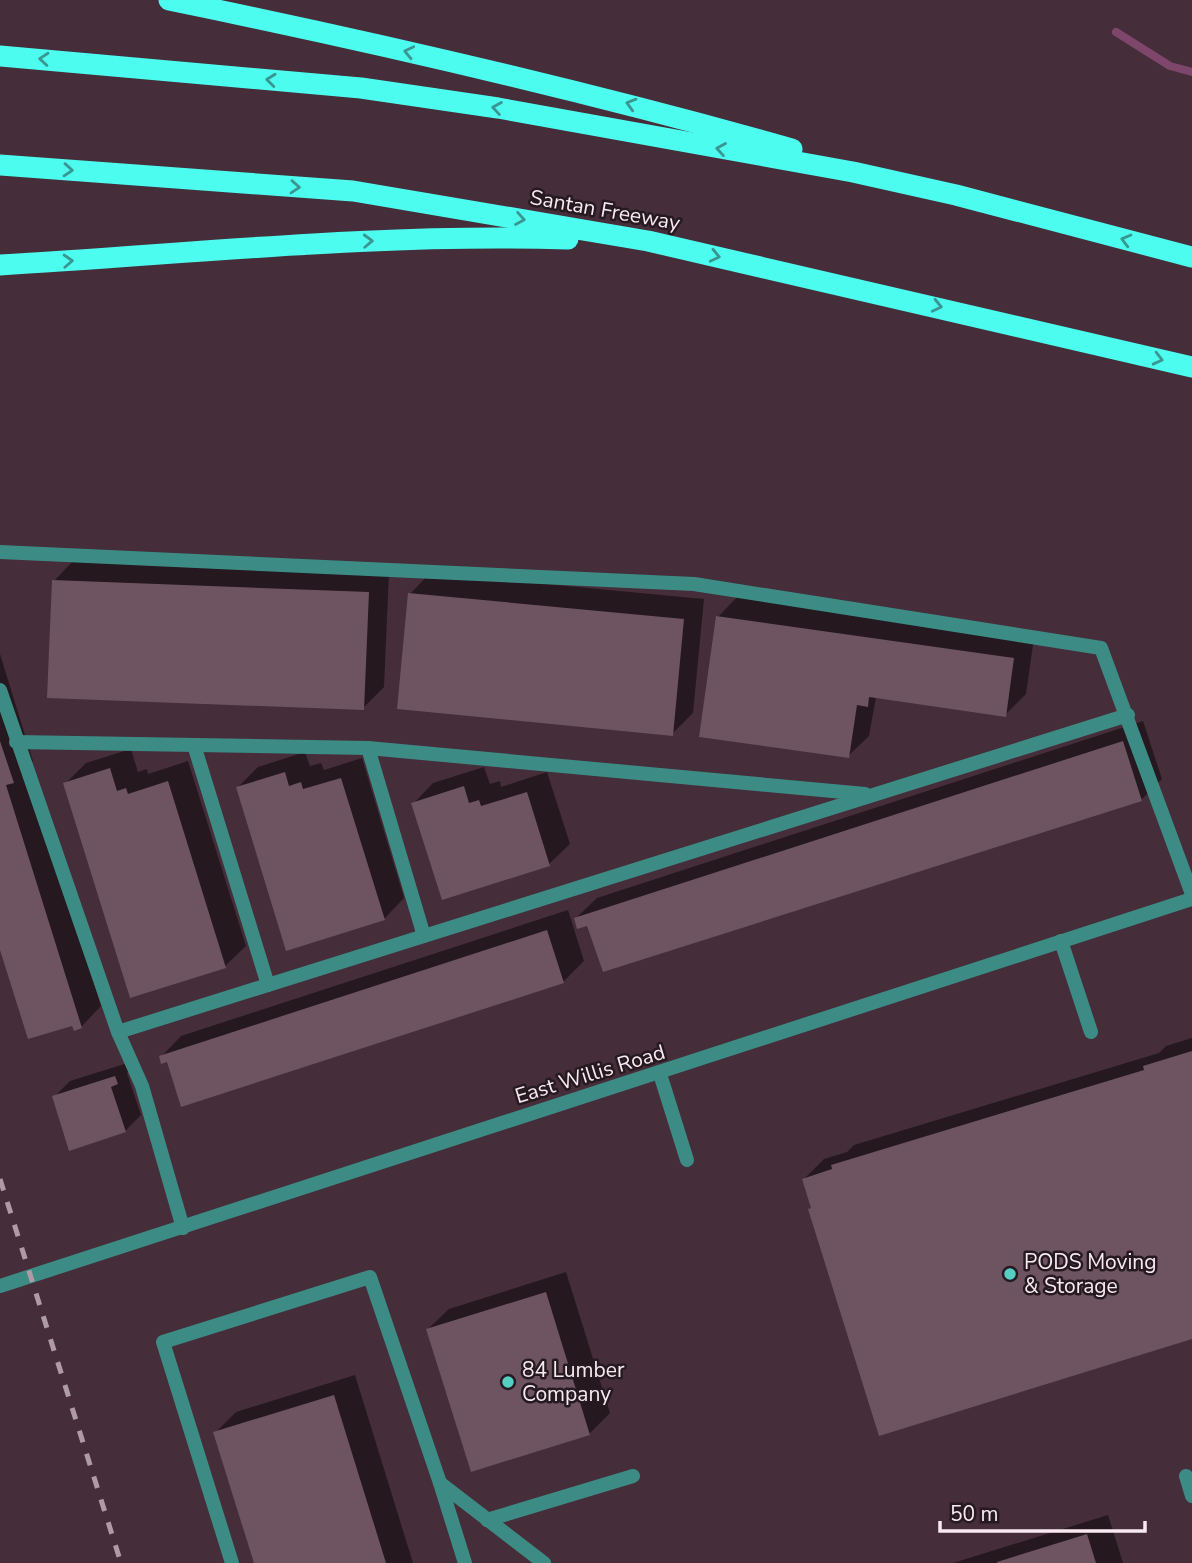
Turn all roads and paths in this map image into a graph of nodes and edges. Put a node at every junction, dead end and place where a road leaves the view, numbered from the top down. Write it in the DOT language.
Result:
graph roads {
  1 [pos="169,0"];
  2 [pos="0,56"];
  3 [pos="0,165"];
  4 [pos="956,195"];
  5 [pos="648,241"];
  6 [pos="1192,257"];
  7 [pos="0,265"];
  8 [pos="1192,367"];
  9 [pos="0,552"];
  10 [pos="0,690"];
  11 [pos="1128,715"];
  12 [pos="16,742"];
  13 [pos="194,745"];
  14 [pos="368,748"];
  15 [pos="873,794"];
  16 [pos="1192,896"];
  17 [pos="424,936"];
  18 [pos="1061,941"];
  19 [pos="268,985"];
  20 [pos="118,1032"];
  21 [pos="1091,1032"];
  22 [pos="660,1074"];
  23 [pos="687,1160"];
  24 [pos="183,1228"];
  25 [pos="0,1286"];
  26 [pos="633,1476"];
  27 [pos="1186,1476"];
  28 [pos="440,1483"];
  29 [pos="1192,1496"];
  30 [pos="487,1520"];
  31 [pos="232,1563"];
  32 [pos="465,1563"];
  33 [pos="544,1563"];
  4 -- 1 [label="highway, one-way"];
  4 -- 2 [label="highway, one-way"];
  3 -- 5 [label="highway, Santan Freeway, one-way"];
  6 -- 4 [label="highway, one-way"];
  7 -- 5 [label="highway, one-way"];
  5 -- 8 [label="highway, Santan Freeway, one-way"];
  9 -- 11 [label="street"];
  10 -- 12 [label="street"];
  11 -- 15 [label="street"];
  11 -- 16 [label="street"];
  12 -- 13 [label="street"];
  12 -- 20 [label="street"];
  13 -- 14 [label="street"];
  13 -- 19 [label="street"];
  14 -- 15 [label="street"];
  14 -- 17 [label="street"];
  15 -- 17 [label="street"];
  16 -- 18 [label="street, East Willis Road"];
  17 -- 19 [label="street"];
  18 -- 21 [label="street"];
  18 -- 22 [label="street, East Willis Road"];
  19 -- 20 [label="street"];
  20 -- 24 [label="street"];
  22 -- 23 [label="street"];
  22 -- 24 [label="street, East Willis Road"];
  24 -- 25 [label="street, East Willis Road"];
  26 -- 30 [label="street"];
  27 -- 29 [label="street"];
  28 -- 30 [label="street"];
  28 -- 31 [label="street"];
  28 -- 32 [label="street"];
  30 -- 33 [label="street"];
}
